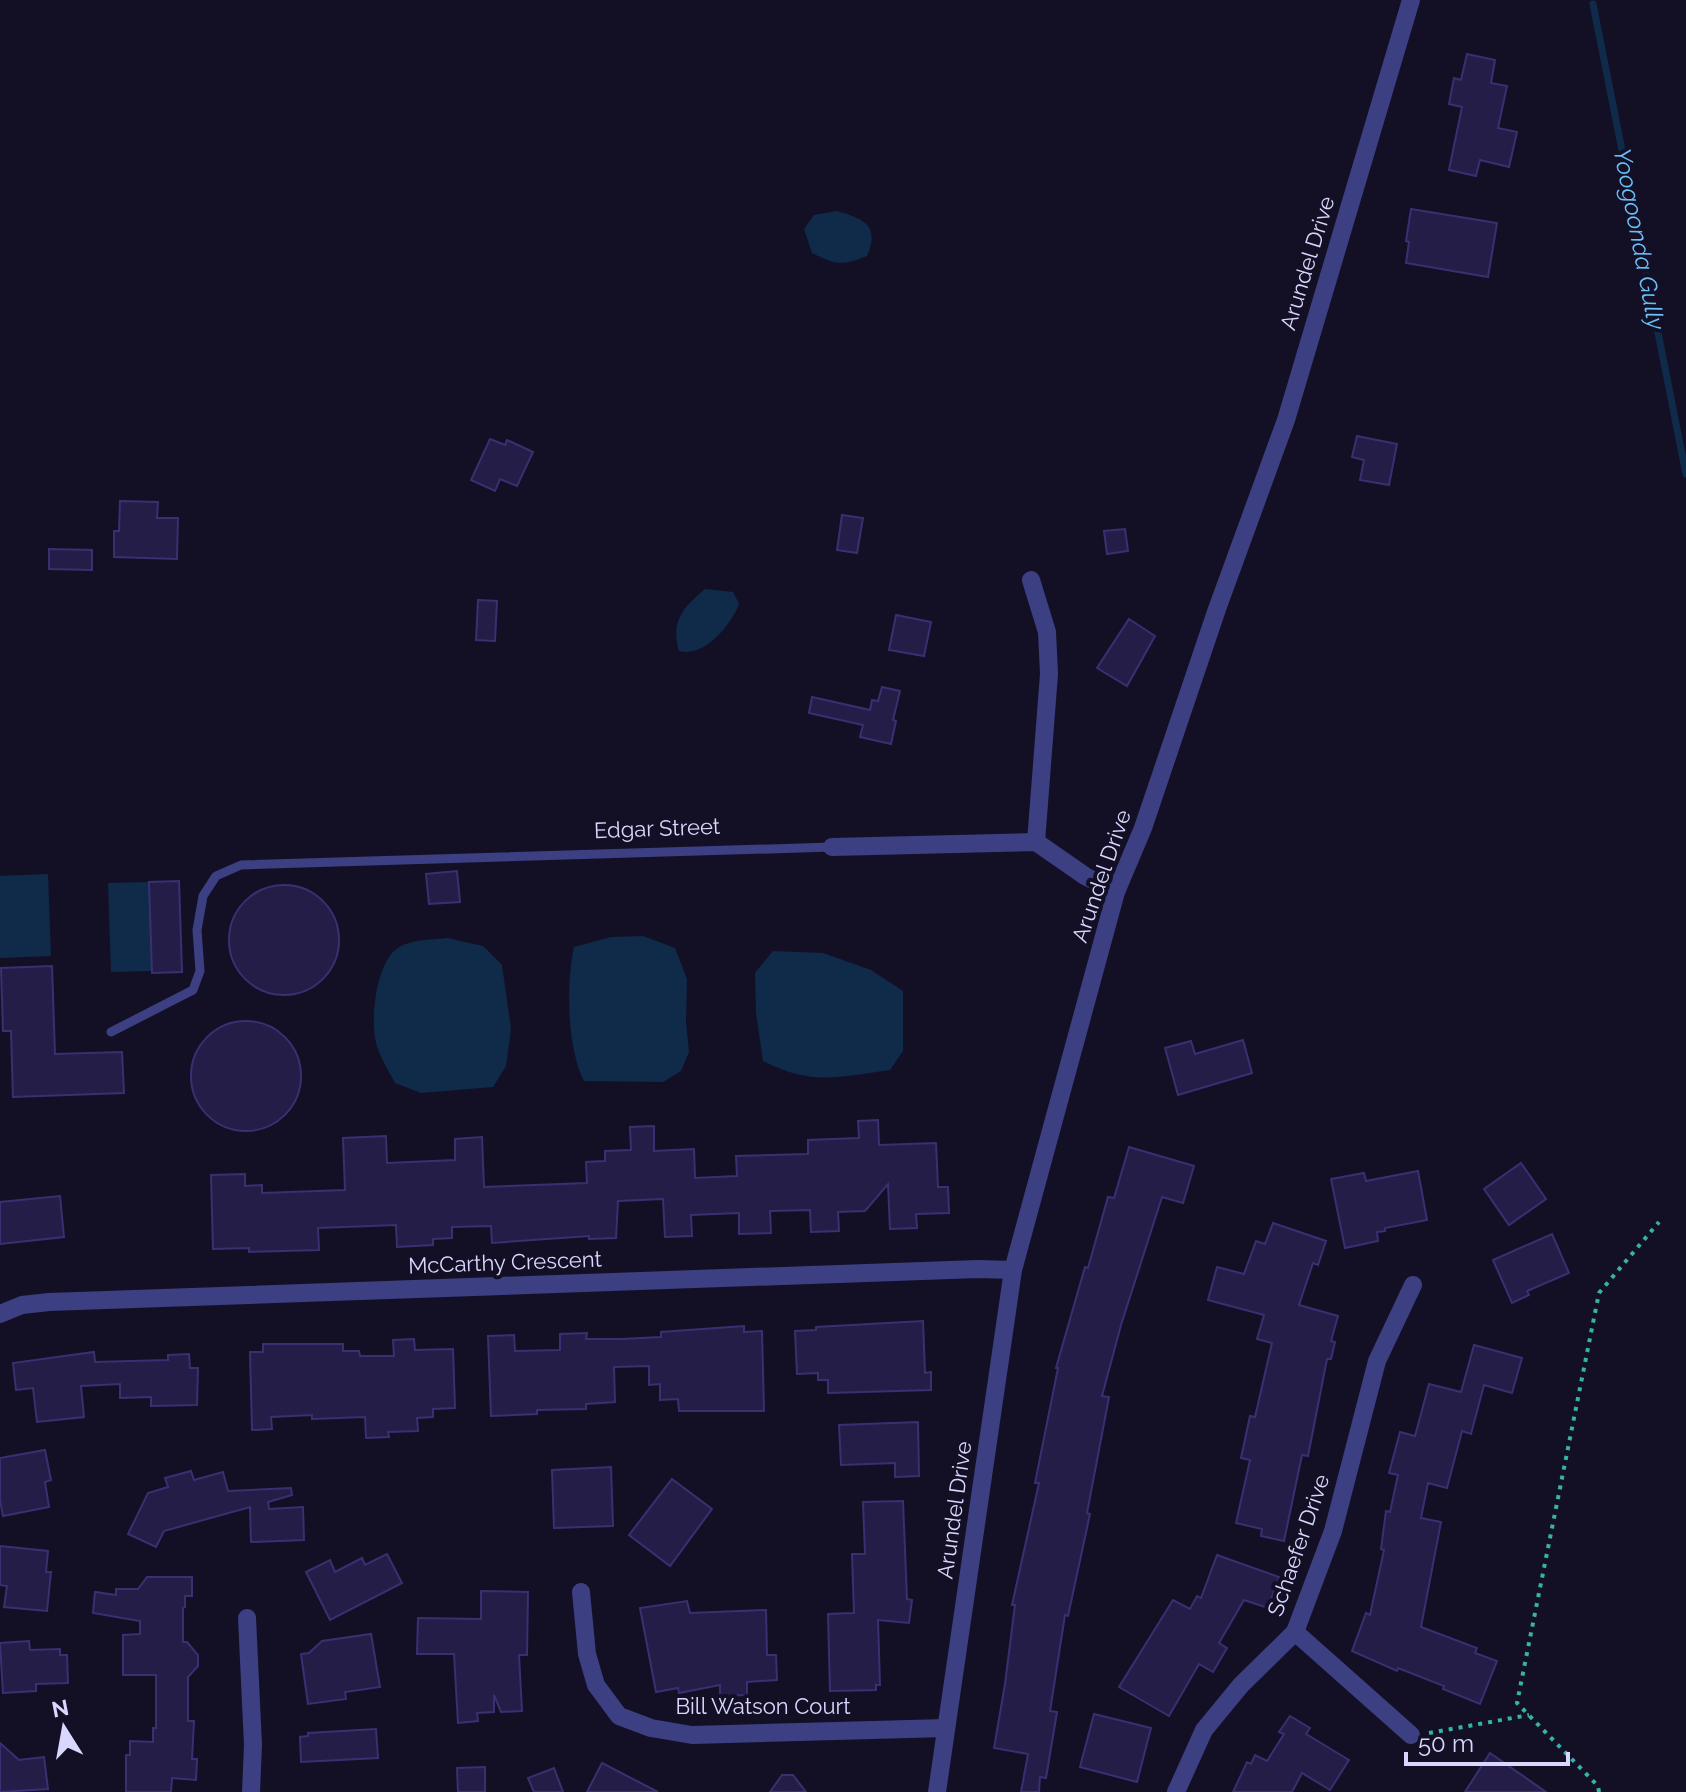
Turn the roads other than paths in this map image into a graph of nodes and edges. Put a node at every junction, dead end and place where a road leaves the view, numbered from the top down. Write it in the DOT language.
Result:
graph roads {
  1 [pos="1411,0"];
  2 [pos="1031,580"];
  3 [pos="1036,842"];
  4 [pos="832,847"];
  5 [pos="1116,892"];
  6 [pos="111,1032"];
  7 [pos="1013,1270"];
  8 [pos="1413,1285"];
  9 [pos="0,1314"];
  10 [pos="581,1592"];
  11 [pos="247,1618"];
  12 [pos="1295,1632"];
  13 [pos="946,1728"];
  14 [pos="1411,1735"];
  15 [pos="251,1792"];
  16 [pos="937,1792"];
  17 [pos="1176,1792"];
  1 -- 5 [label="street, Arundel Drive"];
  2 -- 3 [label="street"];
  3 -- 4 [label="street, Edgar Street"];
  3 -- 5 [label="street"];
  4 -- 6 [label="lane, Edgar Street"];
  5 -- 7 [label="street, Arundel Drive"];
  7 -- 9 [label="street, McCarthy Crescent"];
  7 -- 13 [label="street, Arundel Drive"];
  8 -- 12 [label="street, Schaefer Drive"];
  10 -- 13 [label="street, Bill Watson Court"];
  11 -- 15 [label="street"];
  12 -- 14 [label="street"];
  12 -- 17 [label="street, Schaefer Drive"];
  13 -- 16 [label="street, Arundel Drive"];
}
